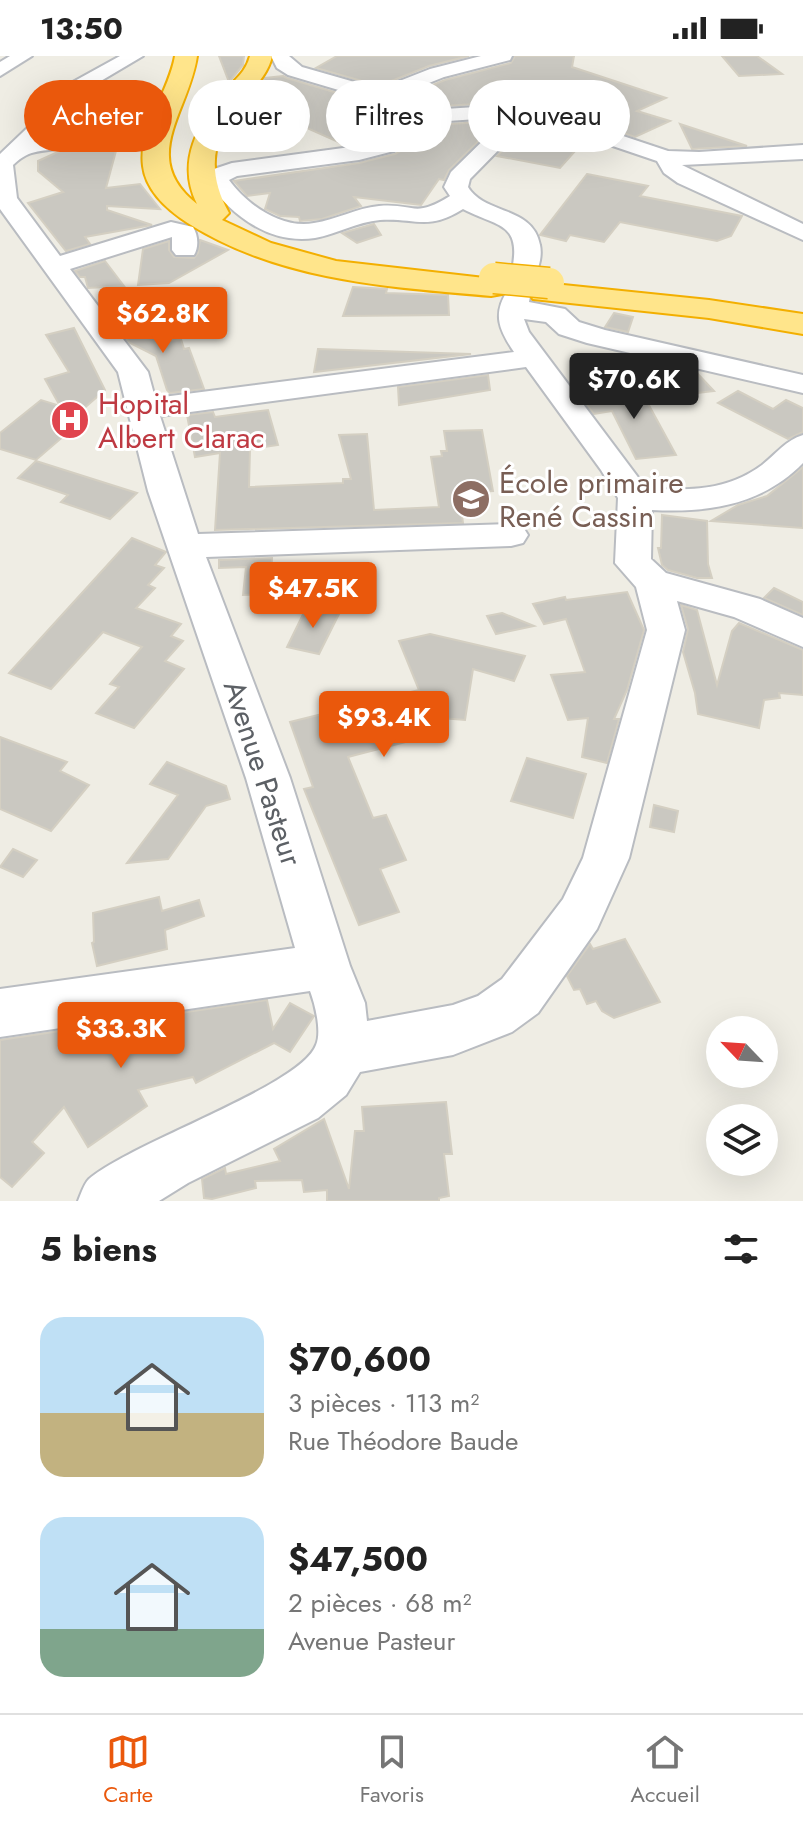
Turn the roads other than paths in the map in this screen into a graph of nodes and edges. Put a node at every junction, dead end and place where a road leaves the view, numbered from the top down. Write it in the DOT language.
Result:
graph roads {
  1 [pos="23,56"];
  2 [pos="94,56"];
  3 [pos="134,56"];
  4 [pos="201,56"];
  5 [pos="261,56"];
  6 [pos="503,56"];
  7 [pos="323,59"];
  8 [pos="284,62"];
  9 [pos="181,65"];
  10 [pos="0,70"];
  11 [pos="86,80"];
  12 [pos="92,80"];
  13 [pos="338,80"];
  14 [pos="420,80"];
  15 [pos="24,142"];
  16 [pos="630,145"];
  17 [pos="28,152"];
  18 [pos="354,152"];
  19 [pos="484,152"];
  20 [pos="803,152"];
  21 [pos="666,157"];
  22 [pos="7,158"];
  23 [pos="462,199"];
  24 [pos="215,213"];
  25 [pos="803,233"];
  26 [pos="185,250"];
  27 [pos="55,266"];
  28 [pos="519,288"];
  29 [pos="803,313"];
  30 [pos="803,324"];
  31 [pos="532,358"];
  32 [pos="803,384"];
  33 [pos="145,409"];
  34 [pos="803,445"];
  35 [pos="635,498"];
  36 [pos="511,535"];
  37 [pos="184,546"];
  38 [pos="653,582"];
  39 [pos="803,633"];
  40 [pos="325,966"];
  41 [pos="0,1013"];
  42 [pos="344,1050"];
  43 [pos="123,1197"];
  1 -- 10 [label="street"];
  2 -- 11 [label="street"];
  3 -- 12 [label="street"];
  4 -- 24 [label="highway"];
  5 -- 24 [label="highway"];
  6 -- 14 [label="street"];
  7 -- 8 [label="street"];
  8 -- 13 [label="street"];
  9 -- 28 [label="highway"];
  15 -- 22 [label="street"];
  16 -- 21 [label="street"];
  17 -- 22 [label="street"];
  18 -- 23 [label="street"];
  19 -- 23 [label="street"];
  20 -- 21 [label="street"];
  21 -- 25 [label="street"];
  22 -- 27 [label="street, Avenue Pasteur"];
  23 -- 28 [label="street"];
  24 -- 28 [label="highway"];
  26 -- 27 [label="street"];
  27 -- 33 [label="street, Avenue Pasteur"];
  28 -- 29 [label="highway"];
  28 -- 30 [label="highway"];
  28 -- 31 [label="street"];
  28 -- 32 [label="street"];
  31 -- 33 [label="street"];
  31 -- 35 [label="street"];
  33 -- 37 [label="street, Avenue Pasteur"];
  34 -- 35 [label="street"];
  35 -- 38 [label="street"];
  36 -- 37 [label="street"];
  37 -- 40 [label="street, Avenue Pasteur"];
  38 -- 39 [label="street"];
  38 -- 42 [label="street"];
  40 -- 41 [label="street"];
  40 -- 42 [label="street, Avenue Pasteur"];
  42 -- 43 [label="street"];
}
